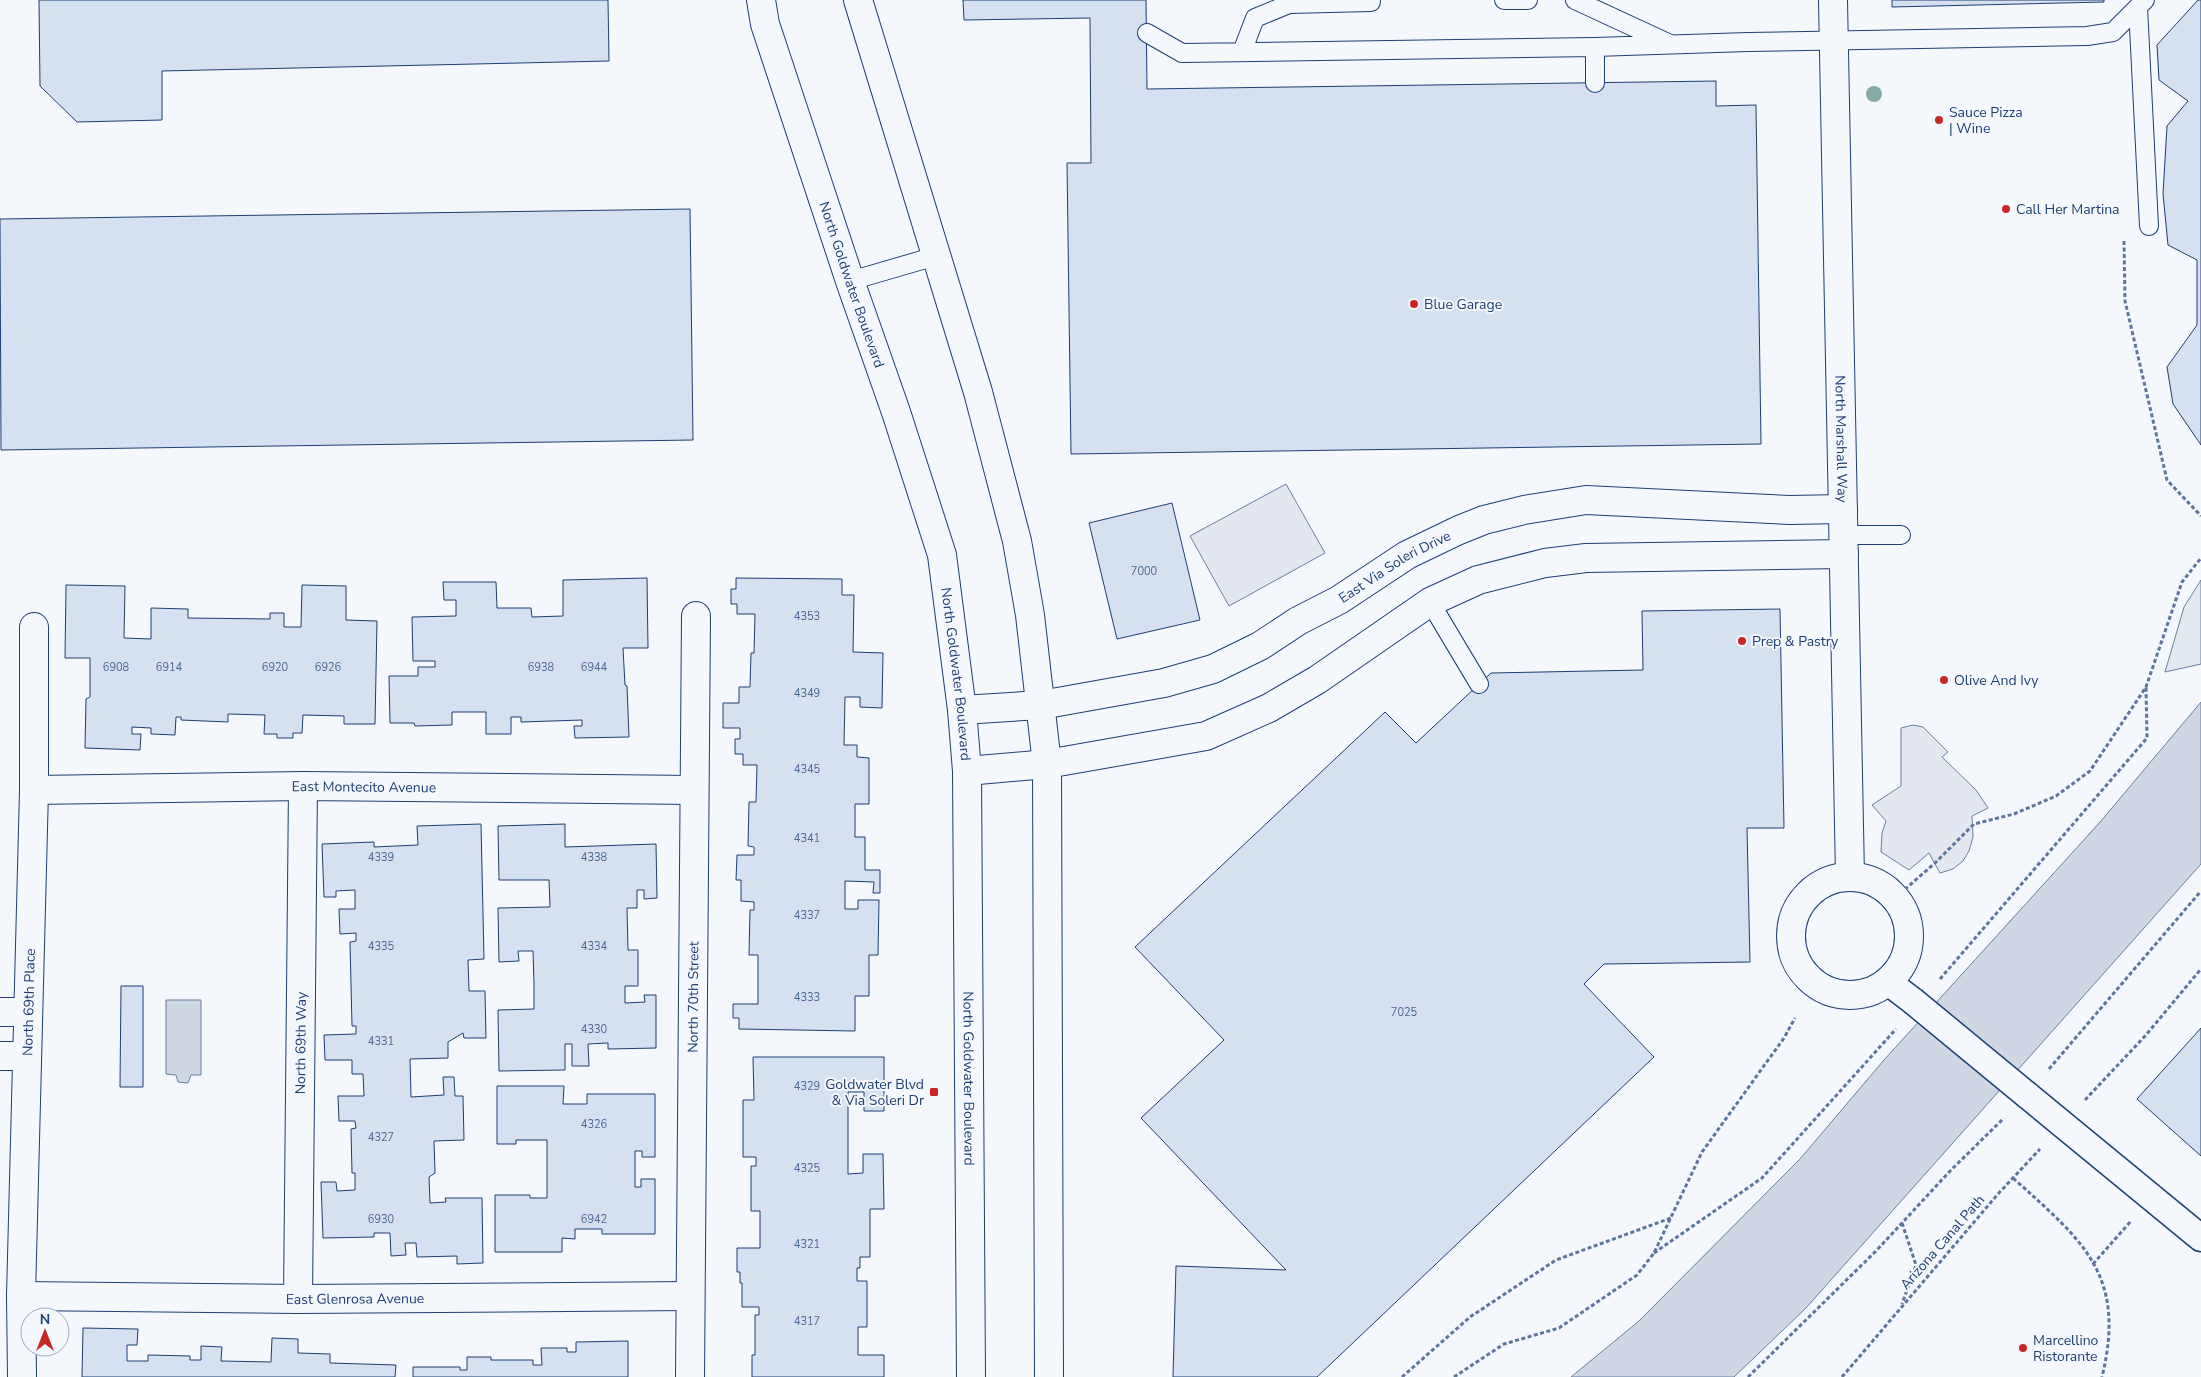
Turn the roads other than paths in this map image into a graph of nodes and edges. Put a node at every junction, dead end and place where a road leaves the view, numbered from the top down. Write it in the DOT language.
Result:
graph roads {
  1 [pos="761,0"];
  2 [pos="858,0"];
  3 [pos="1504,0"];
  4 [pos="1528,0"];
  5 [pos="1575,0"];
  6 [pos="1833,0"];
  7 [pos="1371,2"];
  8 [pos="2142,4"];
  9 [pos="1147,33"];
  10 [pos="1834,40"];
  11 [pos="1673,45"];
  12 [pos="1595,47"];
  13 [pos="1242,52"];
  14 [pos="1595,83"];
  15 [pos="2149,226"];
  16 [pos="936,256"];
  17 [pos="850,282"];
  18 [pos="1844,532"];
  19 [pos="1901,535"];
  20 [pos="1430,602"];
  21 [pos="696,616"];
  22 [pos="34,627"];
  23 [pos="1479,684"];
  24 [pos="1041,705"];
  25 [pos="962,710"];
  26 [pos="1047,764"];
  27 [pos="967,771"];
  28 [pos="303,786"];
  29 [pos="34,790"];
  30 [pos="694,790"];
  31 [pos="1850,877"];
  32 [pos="1888,982"];
  33 [pos="0,1012"];
  34 [pos="27,1012"];
  35 [pos="13,1056"];
  36 [pos="2201,1238"];
  37 [pos="21,1296"];
  38 [pos="690,1296"];
  39 [pos="298,1299"];
  40 [pos="22,1377"];
  41 [pos="690,1377"];
  42 [pos="971,1377"];
  43 [pos="1049,1377"];
  1 -- 17 [label="street, North Goldwater Boulevard"];
  2 -- 16 [label="street"];
  3 -- 4 [label="lane"];
  5 -- 11 [label="lane"];
  6 -- 10 [label="street, North Marshall Way"];
  7 -- 13 [label="lane"];
  8 -- 10 [label="lane"];
  8 -- 15 [label="lane"];
  9 -- 13 [label="lane"];
  10 -- 11 [label="lane"];
  10 -- 18 [label="street, North Marshall Way"];
  11 -- 12 [label="lane"];
  12 -- 13 [label="lane"];
  12 -- 14 [label="lane"];
  16 -- 17 [label="lane"];
  16 -- 24 [label="street"];
  17 -- 25 [label="street, North Goldwater Boulevard"];
  18 -- 19 [label="lane"];
  18 -- 20 [label="street"];
  18 -- 24 [label="street, East Via Soleri Drive"];
  18 -- 31 [label="street, North Marshall Way"];
  20 -- 23 [label="lane"];
  20 -- 26 [label="street"];
  21 -- 30 [label="street, North 70th Street"];
  22 -- 29 [label="street, North 69th Place"];
  24 -- 25 [label="street, East Via Soleri Drive"];
  24 -- 26 [label="street"];
  25 -- 27 [label="street, North Goldwater Boulevard"];
  26 -- 27 [label="street"];
  26 -- 43 [label="street"];
  27 -- 42 [label="street, North Goldwater Boulevard"];
  28 -- 29 [label="street, East Montecito Avenue"];
  28 -- 30 [label="street, East Montecito Avenue"];
  28 -- 39 [label="street, North 69th Way"];
  29 -- 34 [label="street, North 69th Place"];
  30 -- 38 [label="street, North 70th Street"];
  31 -- 32 [label="street"];
  31 -- 32 [label="street"];
  32 -- 36 [label="street, bridge"];
  33 -- 34 [label="street"];
  34 -- 35 [label="street, North 69th Place"];
  35 -- 37 [label="street, North 69th Place"];
  37 -- 39 [label="street, East Glenrosa Avenue"];
  37 -- 40 [label="street, North 69th Place"];
  38 -- 39 [label="street, East Glenrosa Avenue"];
  38 -- 41 [label="street, North 70th Street"];
}
